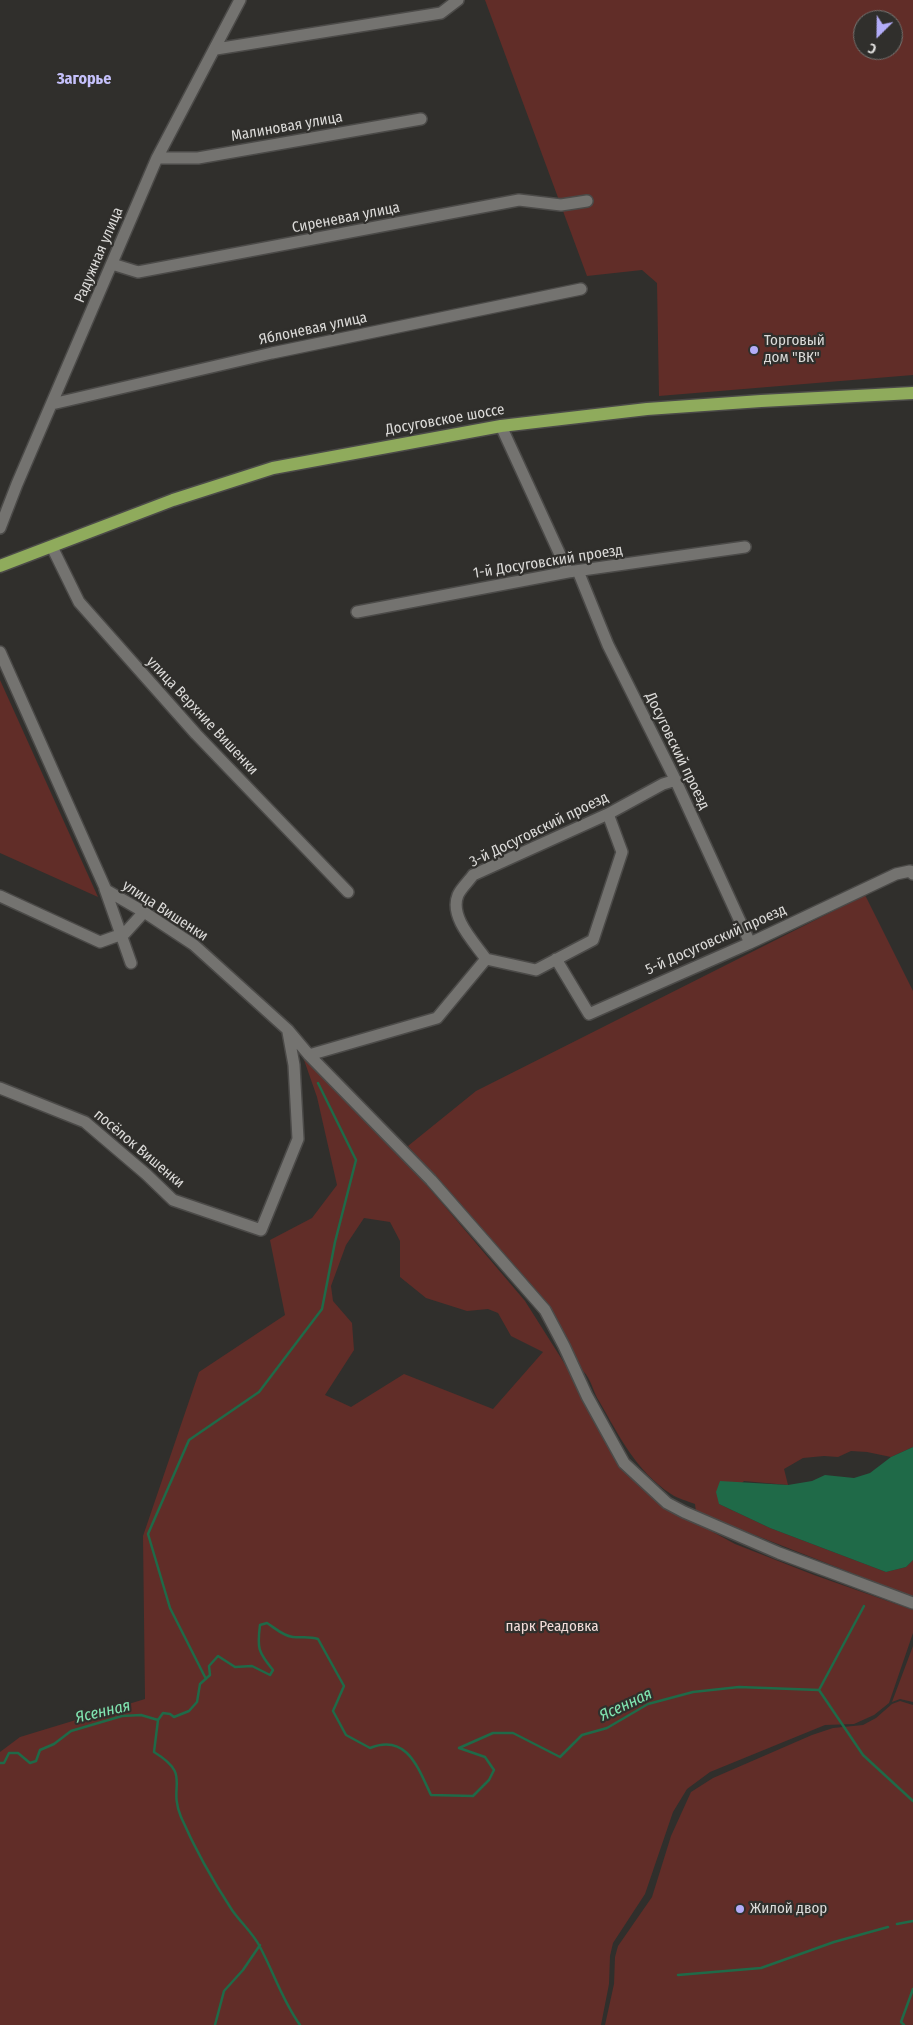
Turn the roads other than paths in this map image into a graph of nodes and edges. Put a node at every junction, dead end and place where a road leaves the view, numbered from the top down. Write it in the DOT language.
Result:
graph roads {
  1 [pos="240,0"];
  2 [pos="458,0"];
  3 [pos="216,49"];
  4 [pos="421,119"];
  5 [pos="157,158"];
  6 [pos="587,201"];
  7 [pos="112,264"];
  8 [pos="582,289"];
  9 [pos="913,393"];
  10 [pos="52,404"];
  11 [pos="501,426"];
  12 [pos="0,528"];
  13 [pos="52,547"];
  14 [pos="745,547"];
  15 [pos="0,566"];
  16 [pos="573,571"];
  17 [pos="357,612"];
  18 [pos="0,652"];
  19 [pos="676,780"];
  20 [pos="608,814"];
  21 [pos="913,874"];
  22 [pos="105,889"];
  23 [pos="348,892"];
  24 [pos="0,896"];
  25 [pos="144,912"];
  26 [pos="122,934"];
  27 [pos="750,943"];
  28 [pos="486,959"];
  29 [pos="556,959"];
  30 [pos="131,963"];
  31 [pos="288,1030"];
  32 [pos="309,1055"];
  33 [pos="0,1088"];
  34 [pos="913,1602"];
  1 -- 3 [label="street, Радужная улица"];
  2 -- 3 [label="street"];
  3 -- 5 [label="street, Радужная улица"];
  4 -- 5 [label="street, Малиновая улица"];
  5 -- 7 [label="street, Радужная улица"];
  6 -- 7 [label="street, Сиреневая улица"];
  7 -- 10 [label="street, Радужная улица"];
  8 -- 10 [label="street, Яблоневая улица"];
  9 -- 11 [label="main road, Досуговское шоссе"];
  10 -- 12 [label="street, Радужная улица"];
  11 -- 13 [label="main road, Досуговское шоссе"];
  11 -- 16 [label="street, Досуговский проезд"];
  13 -- 15 [label="main road, Досуговское шоссе"];
  13 -- 23 [label="street, улица Верхние Вишенки"];
  14 -- 16 [label="street, 1-й Досуговский проезд"];
  16 -- 17 [label="street, 1-й Досуговский проезд"];
  16 -- 19 [label="street, Досуговский проезд"];
  18 -- 22 [label="street, улица Вишенки"];
  19 -- 20 [label="street, 3-й Досуговский проезд"];
  19 -- 27 [label="street, Досуговский проезд"];
  20 -- 28 [label="street, 3-й Досуговский проезд"];
  20 -- 29 [label="street"];
  21 -- 27 [label="street, 5-й Досуговский проезд"];
  22 -- 25 [label="street, улица Вишенки"];
  22 -- 26 [label="street"];
  24 -- 26 [label="street"];
  25 -- 26 [label="street"];
  25 -- 31 [label="street, улица Вишенки"];
  26 -- 30 [label="street"];
  27 -- 29 [label="street, 5-й Досуговский проезд"];
  28 -- 29 [label="street"];
  28 -- 32 [label="street"];
  31 -- 32 [label="street, улица Вишенки"];
  31 -- 33 [label="street, посёлок Вишенки"];
  32 -- 34 [label="street, улица Вишенки"];
}
